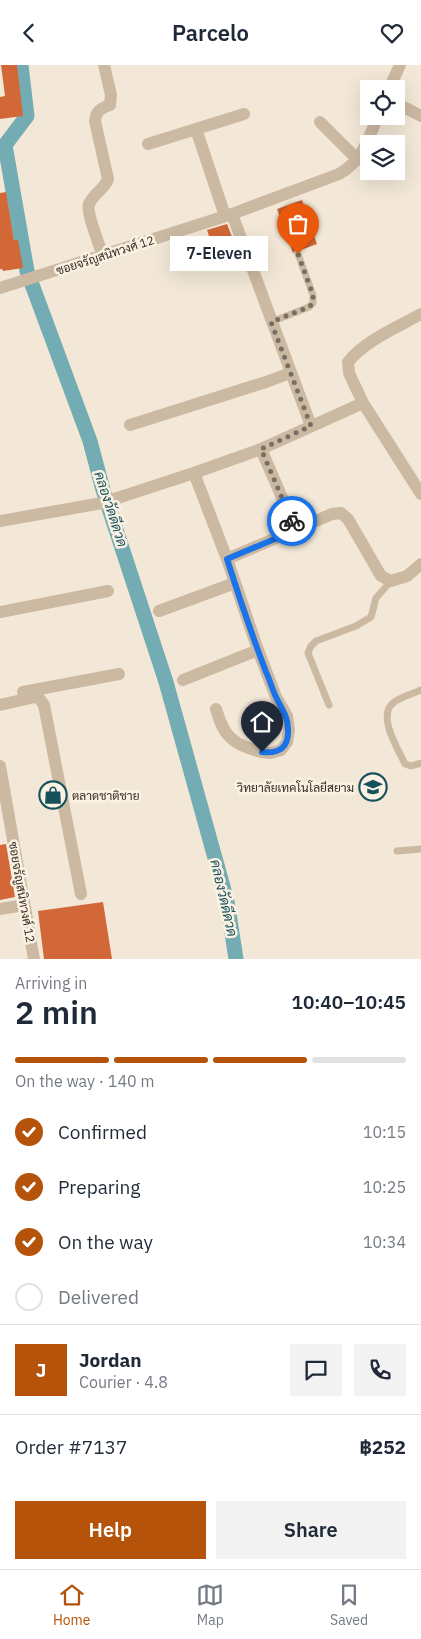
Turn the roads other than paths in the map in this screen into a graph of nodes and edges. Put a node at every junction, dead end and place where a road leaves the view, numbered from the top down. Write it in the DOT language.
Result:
graph roads {
  1 [pos="104,65"];
  2 [pos="400,65"];
  3 [pos="393,80"];
  4 [pos="405,107"];
  5 [pos="244,114"];
  6 [pos="421,115"];
  7 [pos="320,122"];
  8 [pos="374,125"];
  9 [pos="196,129"];
  10 [pos="148,144"];
  11 [pos="358,160"];
  12 [pos="229,215"];
  13 [pos="298,254"];
  14 [pos="103,256"];
  15 [pos="0,288"];
  16 [pos="421,314"];
  17 [pos="271,322"];
  18 [pos="290,373"];
  19 [pos="363,403"];
  20 [pos="130,425"];
  21 [pos="311,426"];
  22 [pos="261,449"];
  23 [pos="194,473"];
  24 [pos="421,494"];
  25 [pos="0,521"];
  26 [pos="296,530"];
  27 [pos="227,559"];
  28 [pos="421,564"];
  29 [pos="391,581"];
  30 [pos="235,583"];
  31 [pos="108,591"];
  32 [pos="159,611"];
  33 [pos="0,612"];
  34 [pos="258,650"];
  35 [pos="119,674"];
  36 [pos="183,680"];
  37 [pos="421,690"];
  38 [pos="0,697"];
  39 [pos="0,705"];
  40 [pos="329,705"];
  41 [pos="216,709"];
  42 [pos="421,763"];
  43 [pos="0,766"];
  44 [pos="3,804"];
  45 [pos="421,849"];
  46 [pos="398,851"];
  47 [pos="81,894"];
  48 [pos="24,905"];
  49 [pos="0,909"];
  50 [pos="34,959"];
  1 -- 14 [label="street"];
  2 -- 3 [label="street"];
  4 -- 6 [label="street"];
  5 -- 9 [label="street"];
  7 -- 11 [label="street"];
  8 -- 11 [label="street, ซอยจรัญสนิทวงศ์ 12"];
  9 -- 10 [label="street"];
  9 -- 12 [label="street"];
  11 -- 12 [label="street, ซอยจรัญสนิทวงศ์ 12"];
  12 -- 14 [label="street, ซอยจรัญสนิทวงศ์ 12"];
  12 -- 17 [label="street"];
  13 -- 17 [label="lane"];
  14 -- 15 [label="street, ซอยจรัญสนิทวงศ์ 12"];
  16 -- 19 [label="street"];
  17 -- 18 [label="street"];
  18 -- 20 [label="street"];
  18 -- 21 [label="street"];
  19 -- 21 [label="street"];
  19 -- 24 [label="street"];
  21 -- 22 [label="street"];
  22 -- 23 [label="street"];
  22 -- 26 [label="street"];
  23 -- 25 [label="street"];
  23 -- 27 [label="street"];
  26 -- 27 [label="street"];
  26 -- 29 [label="street"];
  27 -- 30 [label="street"];
  28 -- 29 [label="street"];
  29 -- 40 [label="lane"];
  30 -- 32 [label="street"];
  30 -- 34 [label="street"];
  31 -- 33 [label="street"];
  34 -- 36 [label="street"];
  34 -- 41 [label="street"];
  35 -- 38 [label="street"];
  37 -- 42 [label="lane"];
  39 -- 47 [label="street"];
  43 -- 44 [label="street, ซอยจรัญสนิทวงศ์ 12"];
  44 -- 48 [label="street, ซอยจรัญสนิทวงศ์ 12"];
  45 -- 46 [label="lane"];
  48 -- 49 [label="street"];
  48 -- 50 [label="street, ซอยจรัญสนิทวงศ์ 12"];
}
